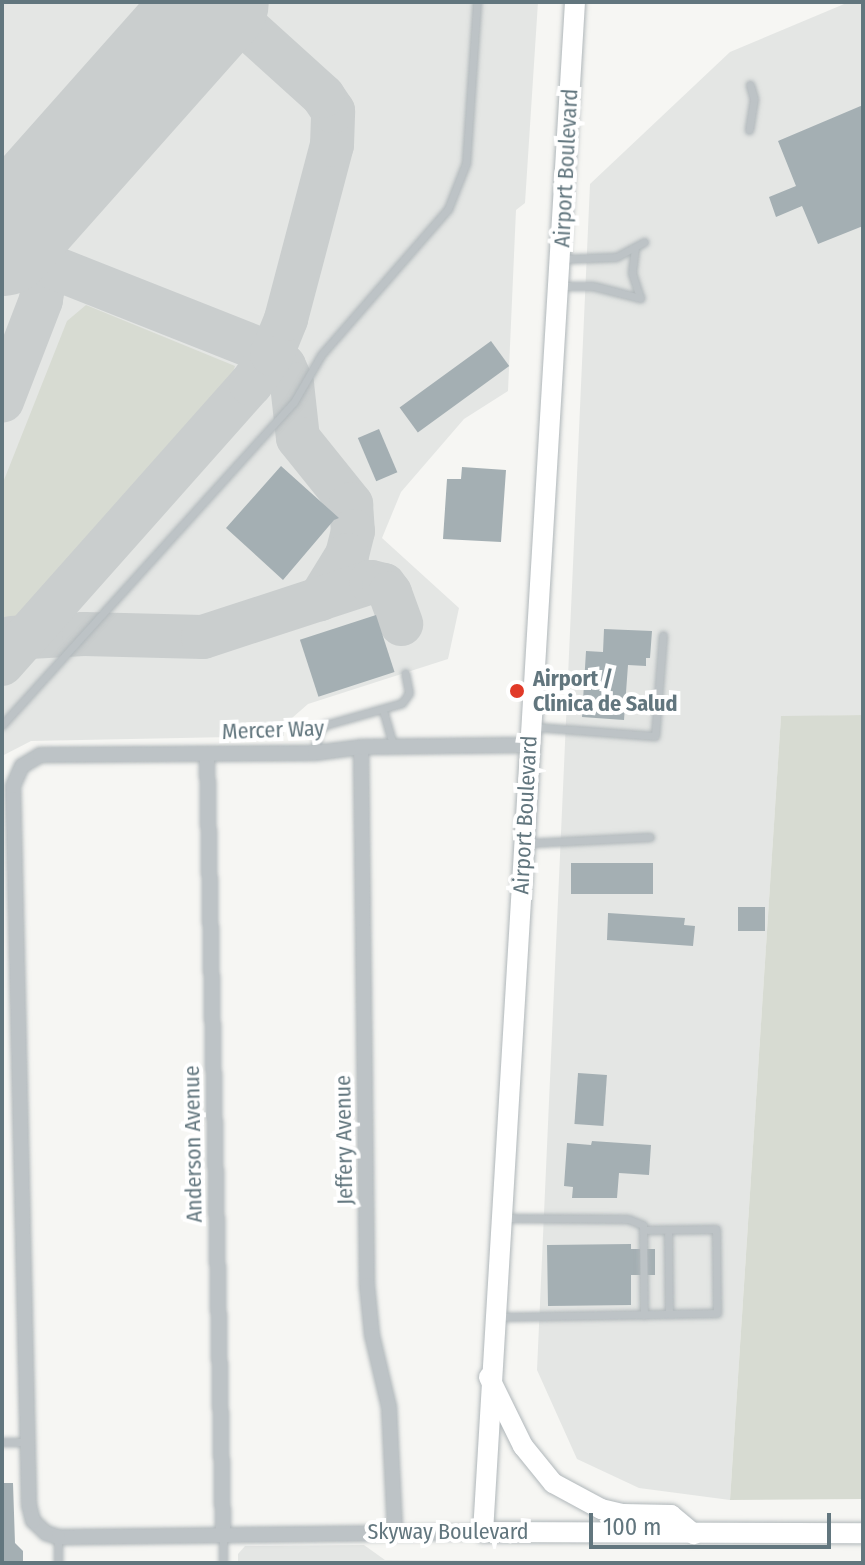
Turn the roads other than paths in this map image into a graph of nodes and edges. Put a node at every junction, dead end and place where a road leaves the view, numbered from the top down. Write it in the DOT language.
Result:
graph roads {
  1 [pos="477,2"];
  2 [pos="575,2"];
  3 [pos="750,85"];
  4 [pos="749,130"];
  5 [pos="644,242"];
  6 [pos="635,248"];
  7 [pos="560,259"];
  8 [pos="559,286"];
  9 [pos="663,635"];
  10 [pos="405,673"];
  11 [pos="383,710"];
  12 [pos="2,725"];
  13 [pos="530,736"];
  14 [pos="393,746"];
  15 [pos="361,747"];
  16 [pos="315,753"];
  17 [pos="207,754"];
  18 [pos="650,837"];
  19 [pos="523,843"];
  20 [pos="500,1218"];
  21 [pos="643,1230"];
  22 [pos="668,1230"];
  23 [pos="669,1314"];
  24 [pos="644,1315"];
  25 [pos="494,1317"];
  26 [pos="489,1377"];
  27 [pos="2,1442"];
  28 [pos="28,1442"];
  29 [pos="395,1531"];
  30 [pos="483,1532"];
  31 [pos="223,1533"];
  32 [pos="863,1533"];
  33 [pos="694,1534"];
  34 [pos="58,1537"];
  35 [pos="58,1563"];
  36 [pos="223,1563"];
  1 -- 12 [label="lane"];
  2 -- 7 [label="main road, Airport Boulevard"];
  3 -- 4 [label="lane"];
  5 -- 6 [label="lane"];
  6 -- 7 [label="lane"];
  6 -- 8 [label="lane"];
  7 -- 8 [label="main road, Airport Boulevard"];
  8 -- 13 [label="main road, Airport Boulevard"];
  9 -- 13 [label="lane"];
  10 -- 11 [label="lane"];
  11 -- 14 [label="lane"];
  11 -- 16 [label="lane"];
  13 -- 14 [label="street, Mercer Way"];
  13 -- 19 [label="main road, Airport Boulevard"];
  14 -- 15 [label="street, Mercer Way"];
  15 -- 16 [label="street, Mercer Way"];
  15 -- 29 [label="street, Jeffery Avenue"];
  16 -- 17 [label="street, Mercer Way"];
  17 -- 28 [label="street, Mercer Way"];
  17 -- 31 [label="street, Anderson Avenue"];
  18 -- 19 [label="lane"];
  19 -- 20 [label="main road, Airport Boulevard"];
  20 -- 21 [label="lane"];
  20 -- 25 [label="main road, Airport Boulevard"];
  21 -- 22 [label="lane"];
  21 -- 24 [label="lane"];
  22 -- 23 [label="lane"];
  22 -- 23 [label="lane"];
  23 -- 24 [label="lane"];
  24 -- 25 [label="lane"];
  25 -- 26 [label="main road, Airport Boulevard"];
  26 -- 30 [label="main road, Airport Boulevard"];
  26 -- 33 [label="main road"];
  27 -- 28 [label="lane"];
  28 -- 34 [label="street, Skyway Boulevard"];
  29 -- 30 [label="street, Skyway Boulevard"];
  29 -- 31 [label="street, Skyway Boulevard"];
  30 -- 33 [label="main road, Skyway Boulevard"];
  31 -- 34 [label="street, Skyway Boulevard"];
  31 -- 36 [label="lane"];
  32 -- 33 [label="main road, Skyway Boulevard"];
  34 -- 35 [label="lane"];
}
